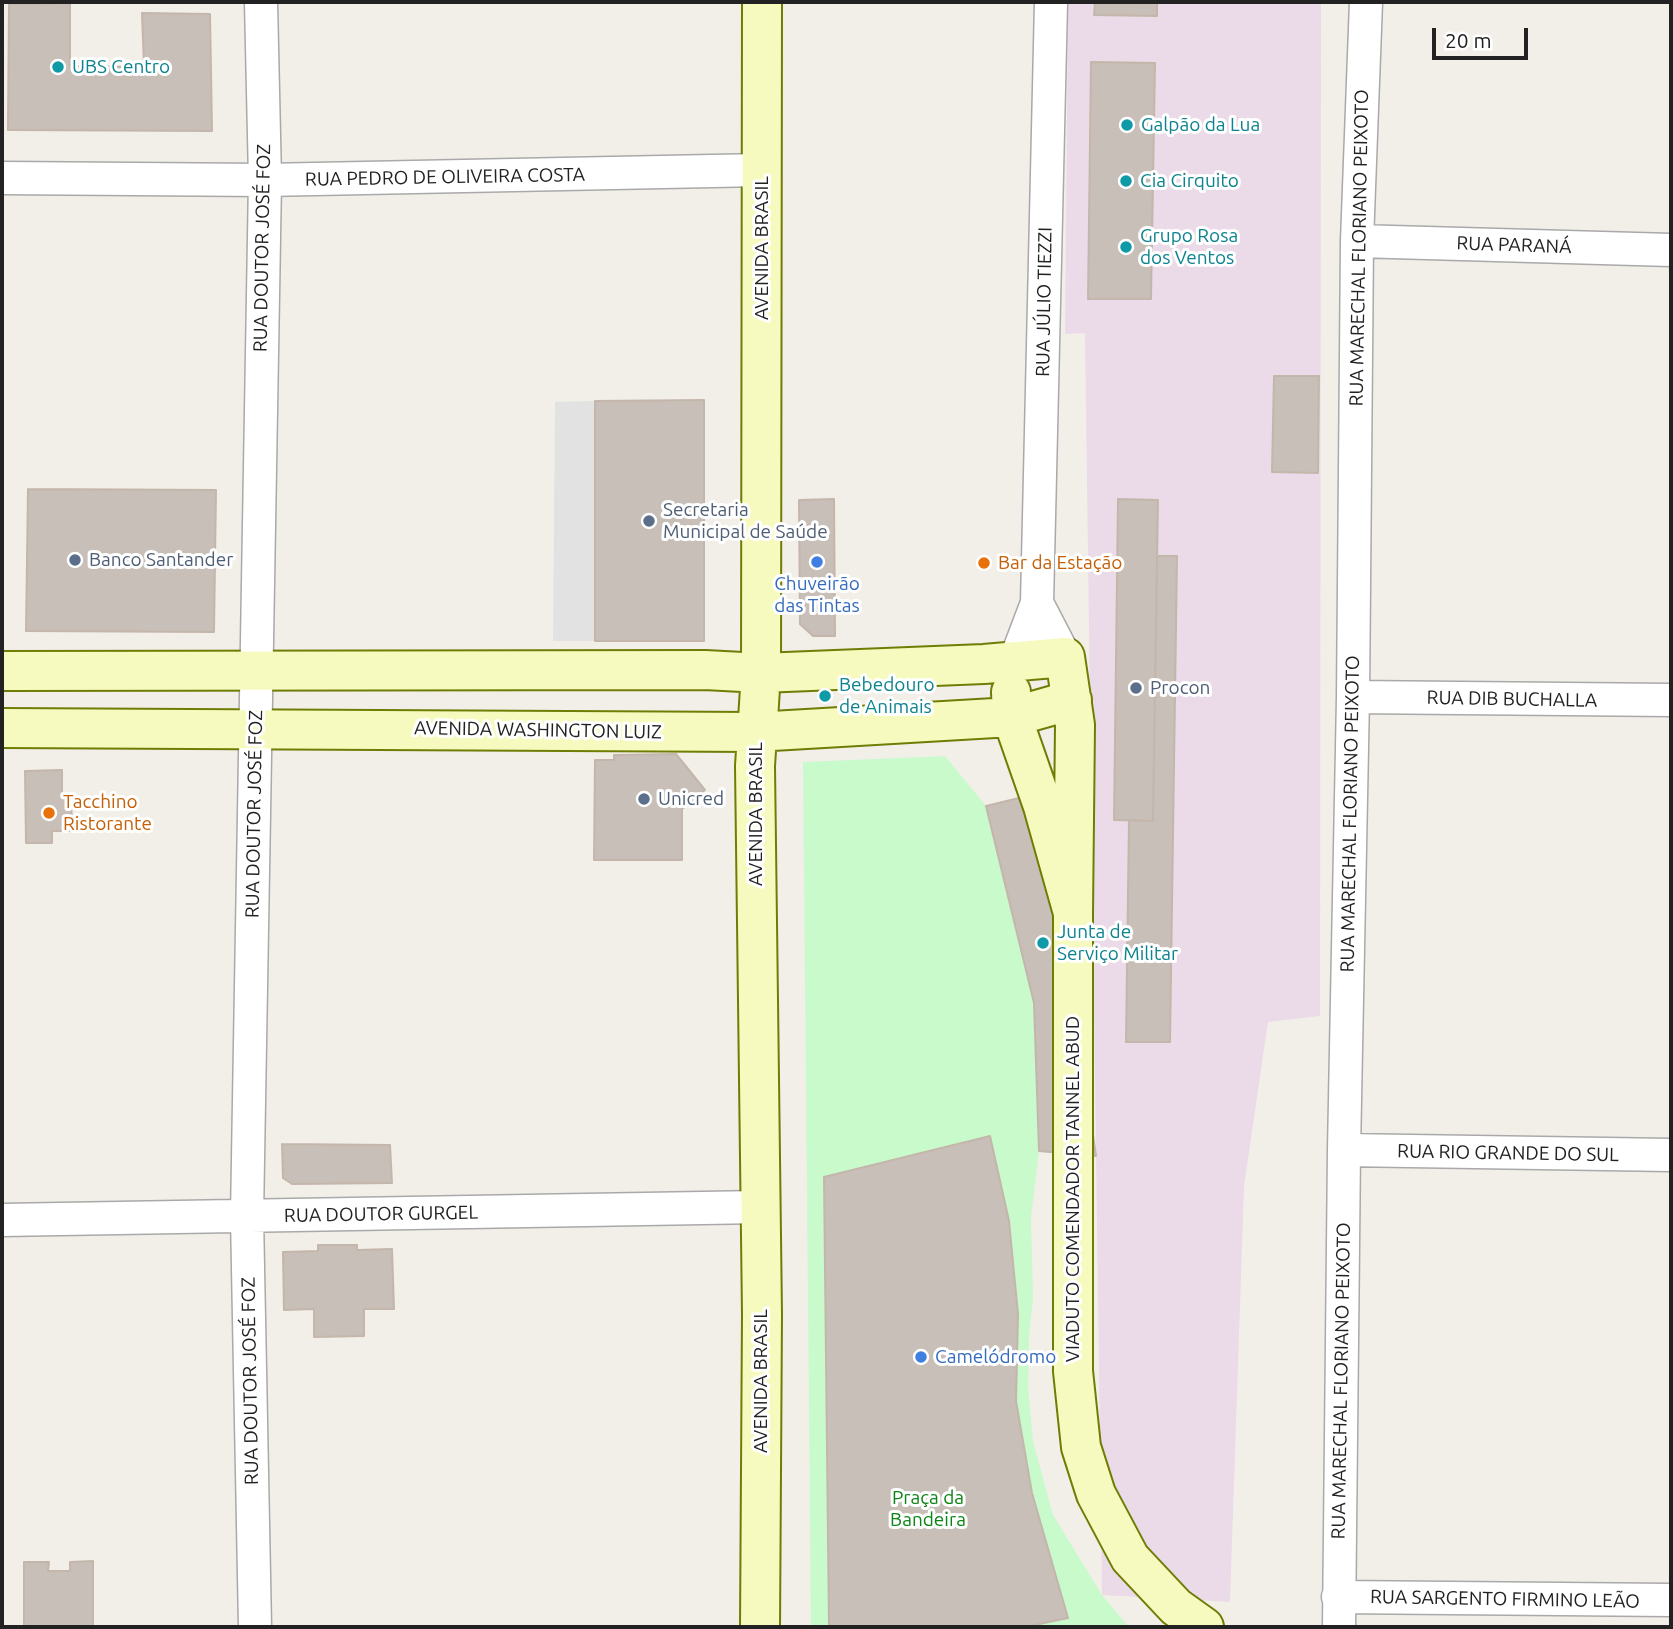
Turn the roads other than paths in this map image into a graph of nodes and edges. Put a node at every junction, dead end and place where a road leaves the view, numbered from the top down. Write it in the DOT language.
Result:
graph roads {
  1 [pos="261,2"];
  2 [pos="762,2"];
  3 [pos="1051,2"];
  4 [pos="1366,2"];
  5 [pos="762,170"];
  6 [pos="2,177"];
  7 [pos="265,180"];
  8 [pos="1356,241"];
  9 [pos="1671,250"];
  10 [pos="1037,603"];
  11 [pos="1065,657"];
  12 [pos="1015,661"];
  13 [pos="2,671"];
  14 [pos="255,671"];
  15 [pos="761,673"];
  16 [pos="1353,697"];
  17 [pos="1072,700"];
  18 [pos="1671,700"];
  19 [pos="1012,717"];
  20 [pos="2,728"];
  21 [pos="256,728"];
  22 [pos="755,732"];
  23 [pos="1073,923"];
  24 [pos="1344,1150"];
  25 [pos="1671,1155"];
  26 [pos="761,1207"];
  27 [pos="247,1216"];
  28 [pos="2,1220"];
  29 [pos="1671,1600"];
  30 [pos="1339,1612"];
  31 [pos="254,1627"];
  32 [pos="760,1627"];
  33 [pos="1204,1627"];
  1 -- 7 [label="street, RUA DOUTOR JOSÉ FOZ"];
  2 -- 5 [label="street, AVENIDA BRASIL"];
  3 -- 10 [label="street, RUA JÚLIO TIEZZI"];
  4 -- 8 [label="street, RUA MARECHAL FLORIANO PEIXOTO"];
  5 -- 7 [label="street, RUA PEDRO DE OLIVEIRA COSTA"];
  5 -- 15 [label="street, AVENIDA BRASIL"];
  6 -- 7 [label="street, RUA PEDRO DE OLIVEIRA COSTA"];
  7 -- 14 [label="street, RUA DOUTOR JOSÉ FOZ"];
  8 -- 9 [label="street, RUA PARANÁ"];
  8 -- 16 [label="street, RUA MARECHAL FLORIANO PEIXOTO"];
  10 -- 11 [label="street, RUA JÚLIO TIEZZI"];
  10 -- 12 [label="street, RUA JÚLIO TIEZZI"];
  11 -- 12 [label="street"];
  11 -- 17 [label="street, RUA JÚLIO TIEZZI"];
  12 -- 15 [label="street"];
  12 -- 19 [label="street, RUA JÚLIO TIEZZI"];
  13 -- 14 [label="street"];
  14 -- 15 [label="street"];
  14 -- 21 [label="street, RUA DOUTOR JOSÉ FOZ"];
  15 -- 22 [label="street, AVENIDA BRASIL"];
  16 -- 18 [label="street, RUA DIB BUCHALLA"];
  16 -- 24 [label="street, RUA MARECHAL FLORIANO PEIXOTO"];
  17 -- 19 [label="street, AVENIDA WASHINGTON LUIZ"];
  17 -- 23 [label="street, RUA JÚLIO TIEZZI"];
  19 -- 22 [label="street, AVENIDA WASHINGTON LUIZ"];
  19 -- 23 [label="street, VIADUTO COMENDADOR TANNEL ABUD"];
  20 -- 21 [label="street, AVENIDA WASHINGTON LUIZ"];
  21 -- 22 [label="street, AVENIDA WASHINGTON LUIZ"];
  21 -- 27 [label="street, RUA DOUTOR JOSÉ FOZ"];
  22 -- 26 [label="street, AVENIDA BRASIL"];
  23 -- 33 [label="street, VIADUTO COMENDADOR TANNEL ABUD"];
  24 -- 25 [label="street, RUA RIO GRANDE DO SUL"];
  24 -- 30 [label="street, RUA MARECHAL FLORIANO PEIXOTO"];
  26 -- 27 [label="street, RUA DOUTOR GURGEL"];
  26 -- 32 [label="street, AVENIDA BRASIL"];
  27 -- 28 [label="street, RUA DOUTOR GURGEL"];
  27 -- 31 [label="street, RUA DOUTOR JOSÉ FOZ"];
  29 -- 30 [label="street, RUA SARGENTO FIRMINO LEÃO"];
}
